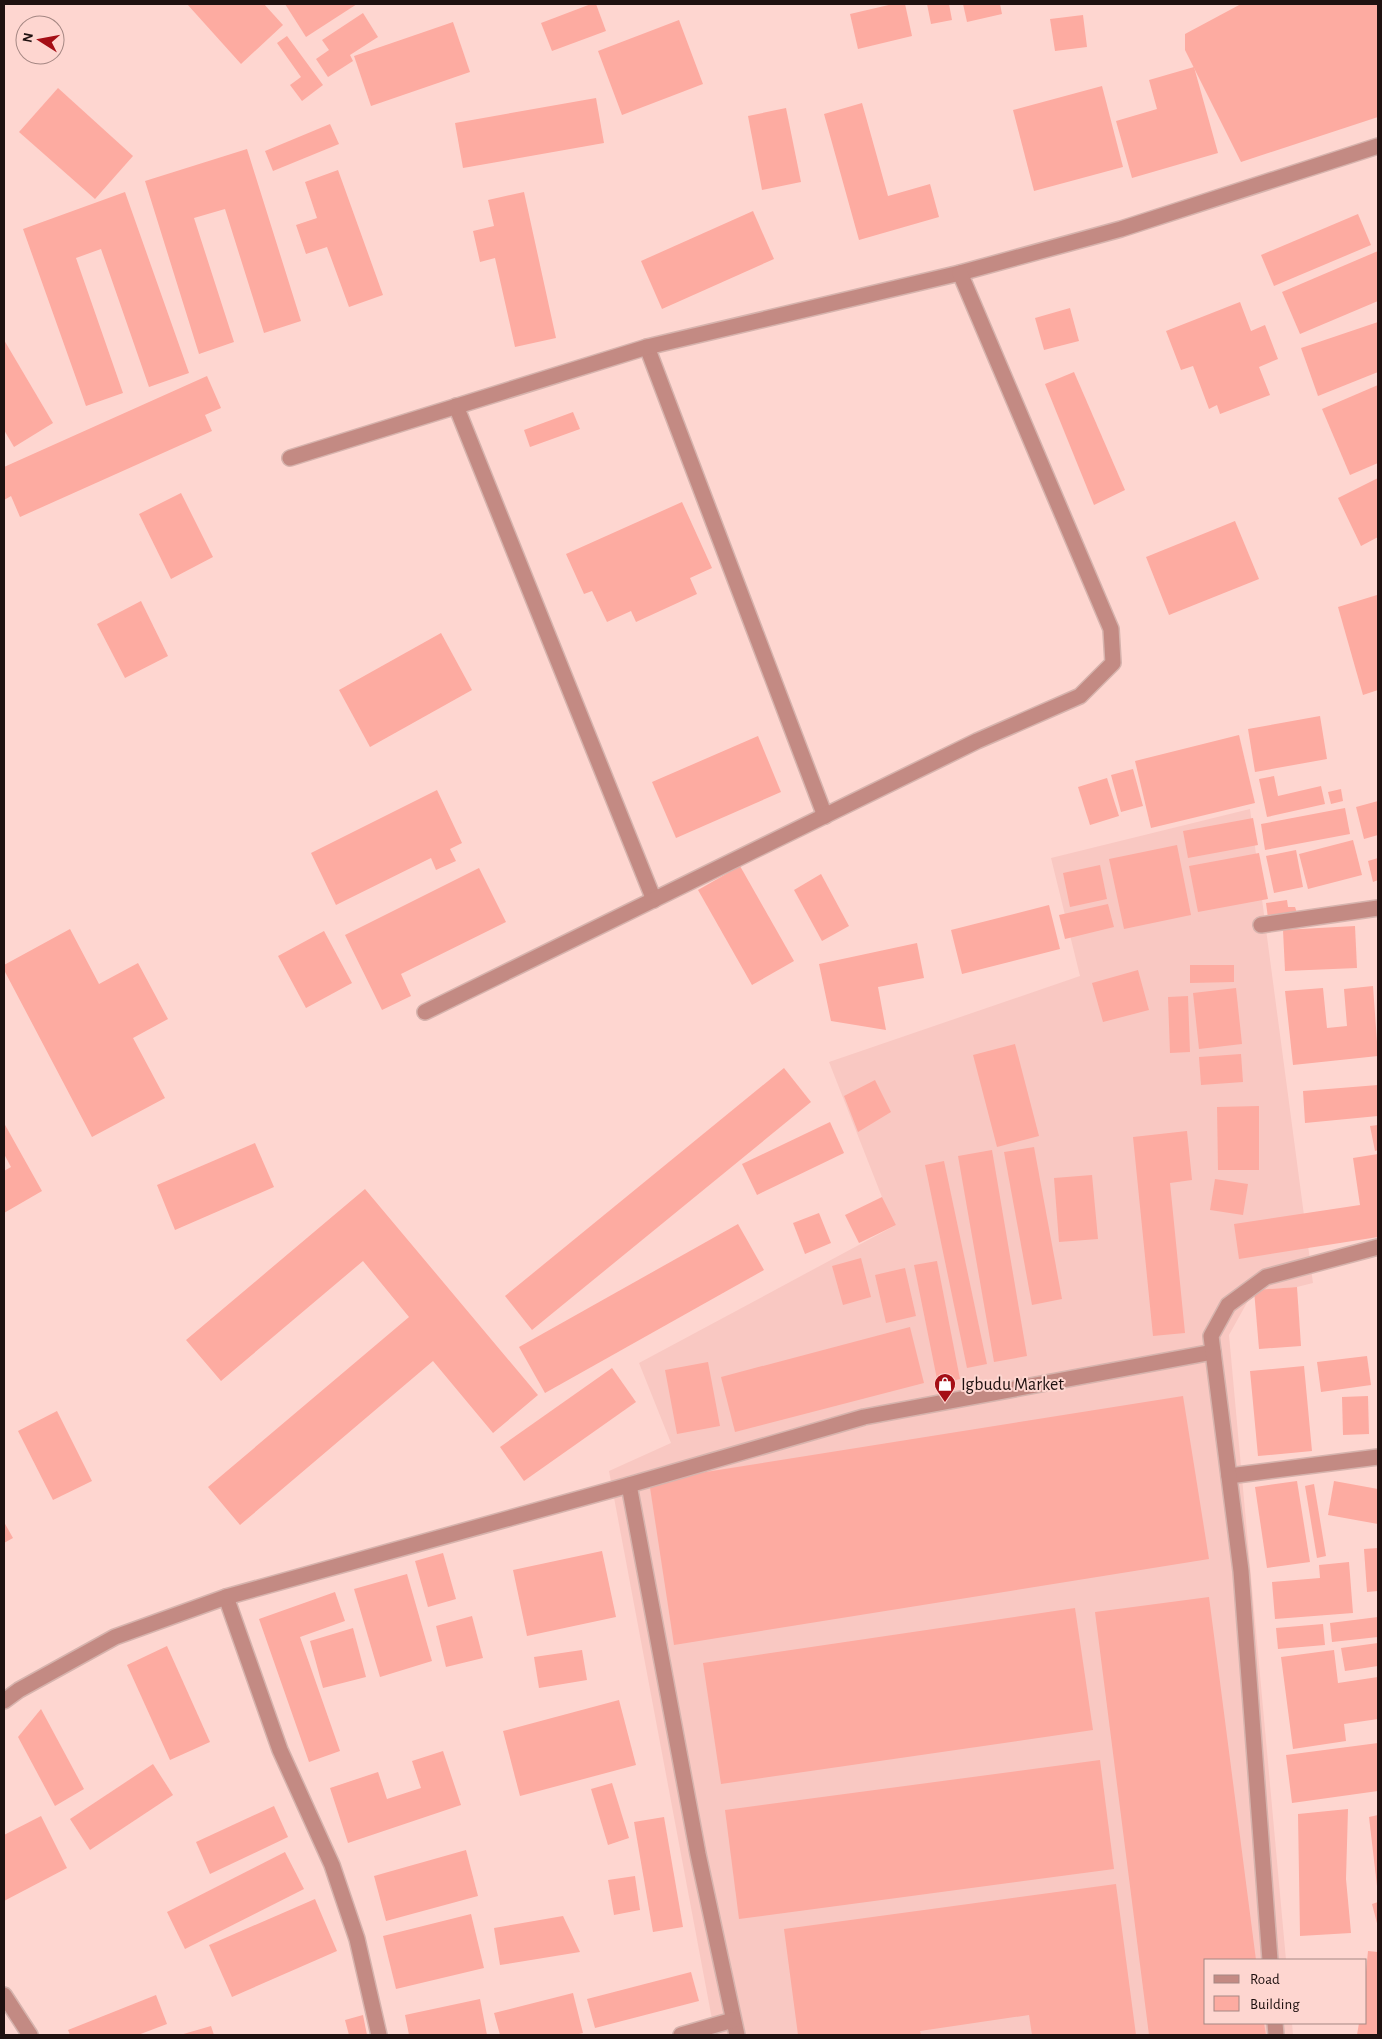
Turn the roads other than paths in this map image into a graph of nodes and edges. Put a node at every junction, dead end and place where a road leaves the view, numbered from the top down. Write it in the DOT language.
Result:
graph roads {
  1 [pos="1378,146"];
  2 [pos="960,273"];
  3 [pos="647,347"];
  4 [pos="456,406"];
  5 [pos="290,458"];
  6 [pos="825,816"];
  7 [pos="654,900"];
  8 [pos="1378,908"];
  9 [pos="1260,925"];
  10 [pos="425,1012"];
  11 [pos="1378,1247"];
  12 [pos="1213,1352"];
  13 [pos="1378,1458"];
  14 [pos="1229,1476"];
  15 [pos="629,1486"];
  16 [pos="226,1597"];
  17 [pos="4,1701"];
  18 [pos="1270,1959"];
  19 [pos="4,1995"];
  20 [pos="733,2020"];
  21 [pos="30,2035"];
  22 [pos="379,2035"];
  23 [pos="681,2035"];
  24 [pos="737,2035"];
  1 -- 2 [label="street"];
  2 -- 3 [label="street"];
  2 -- 6 [label="street"];
  3 -- 4 [label="street"];
  3 -- 6 [label="street"];
  4 -- 5 [label="street"];
  4 -- 7 [label="street"];
  6 -- 7 [label="street"];
  7 -- 10 [label="street"];
  8 -- 9 [label="street"];
  11 -- 12 [label="street"];
  12 -- 14 [label="street"];
  12 -- 15 [label="street"];
  13 -- 14 [label="street"];
  14 -- 18 [label="street"];
  15 -- 16 [label="street"];
  15 -- 20 [label="street"];
  16 -- 17 [label="street"];
  16 -- 22 [label="street"];
  19 -- 21 [label="street"];
  20 -- 23 [label="street"];
  20 -- 24 [label="street"];
}
